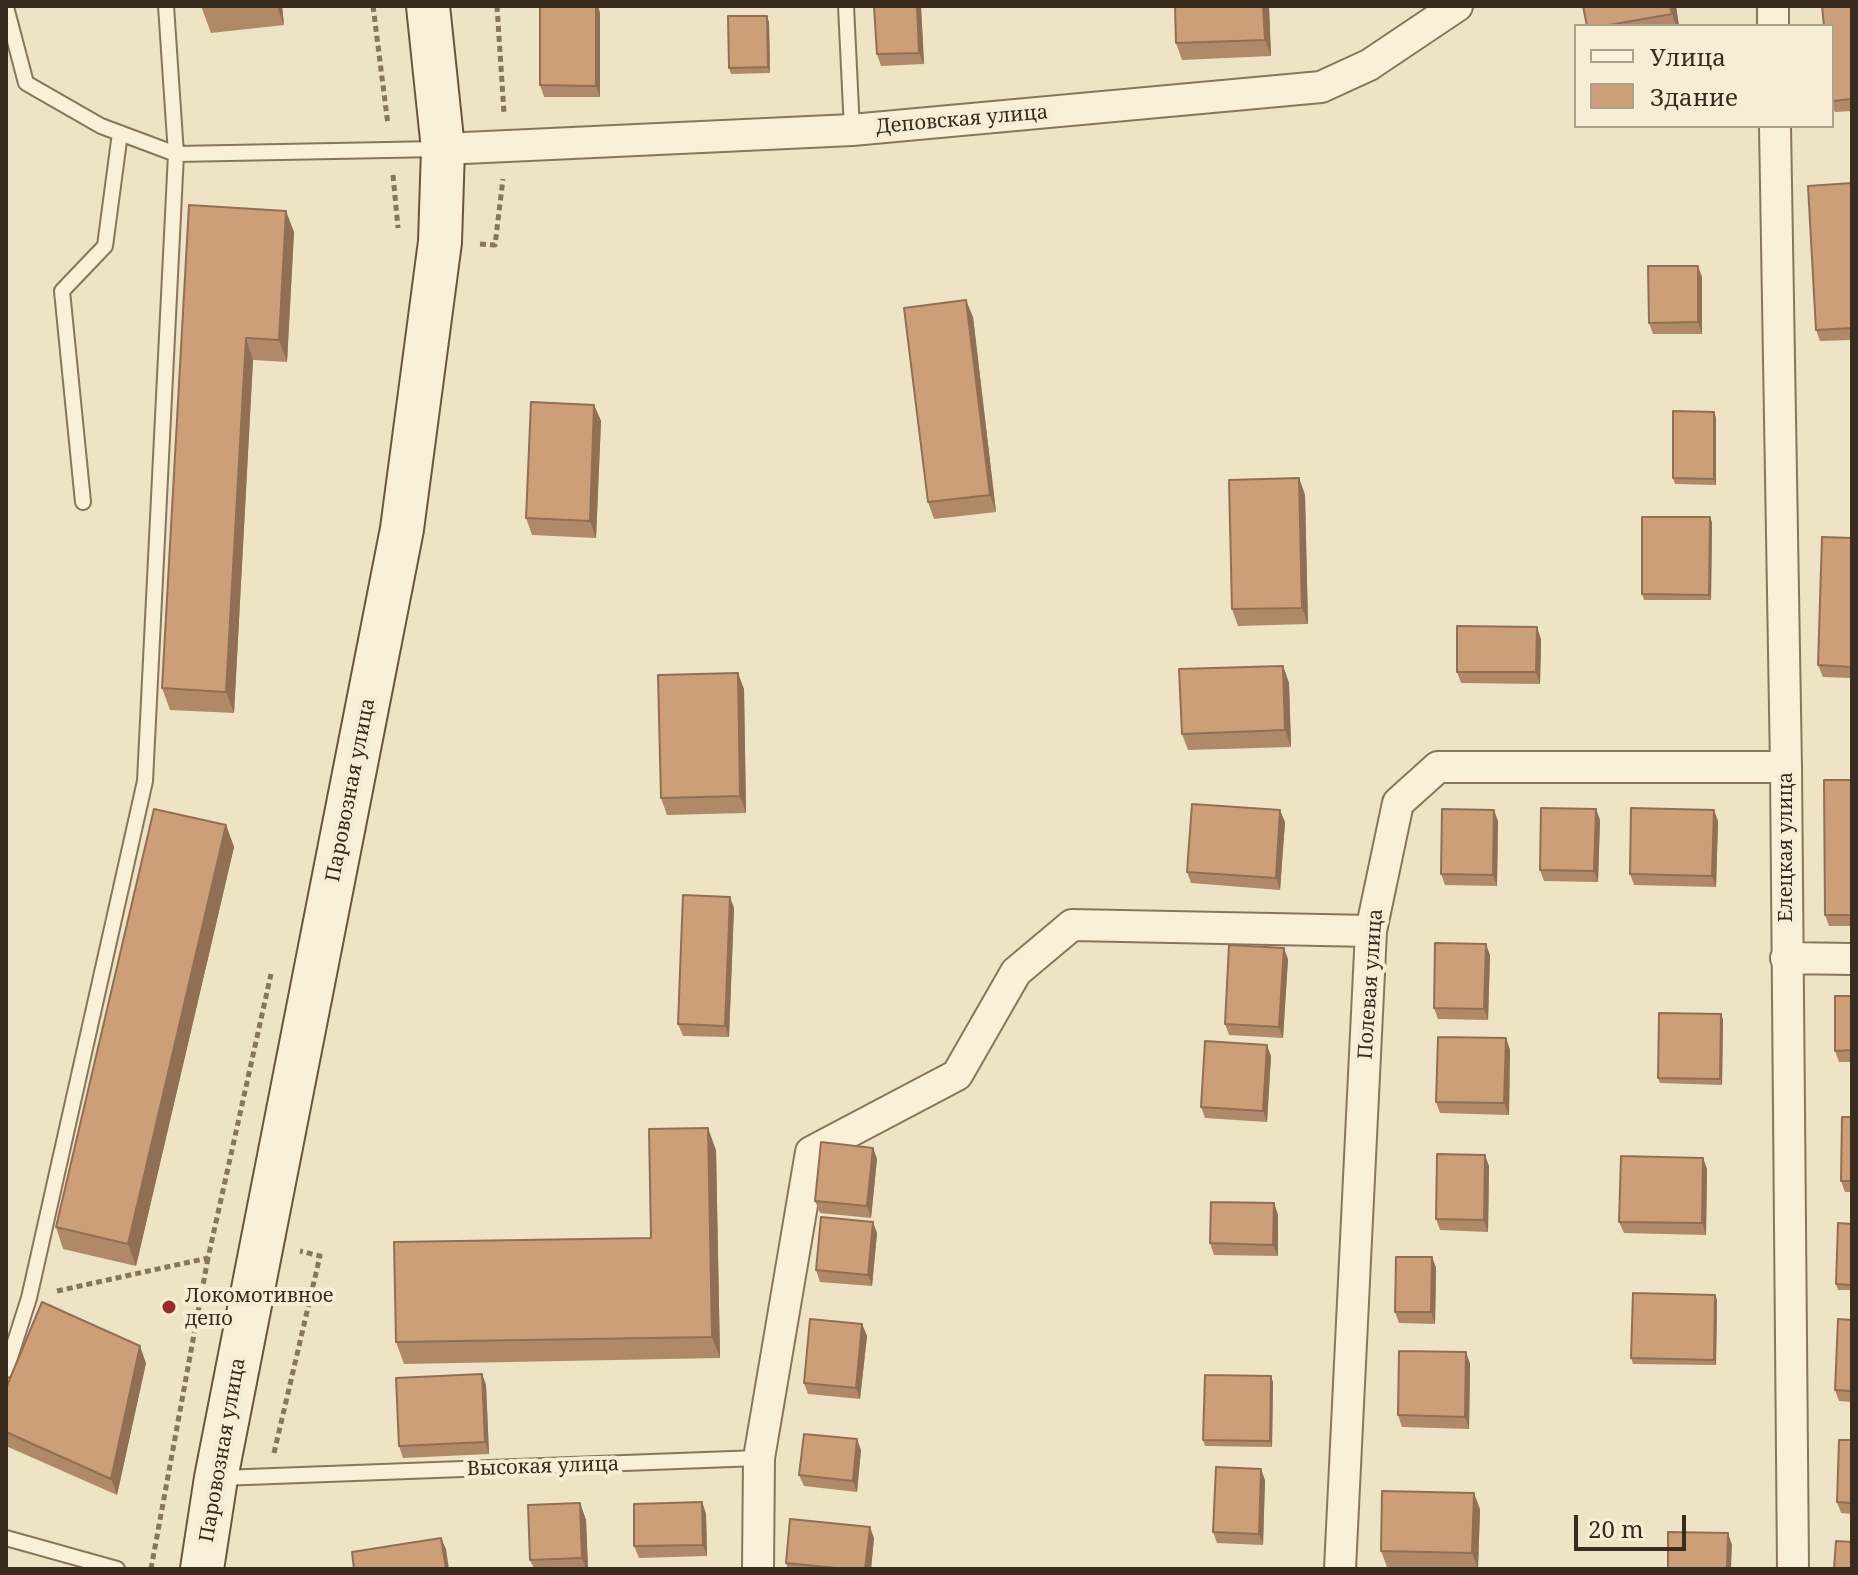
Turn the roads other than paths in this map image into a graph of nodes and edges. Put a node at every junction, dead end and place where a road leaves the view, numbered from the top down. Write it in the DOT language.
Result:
graph roads {
  1 [pos="166,6"];
  2 [pos="428,6"];
  3 [pos="846,6"];
  4 [pos="1457,6"];
  5 [pos="6,7"];
  6 [pos="1414,20"];
  7 [pos="1775,128"];
  8 [pos="852,130"];
  9 [pos="120,133"];
  10 [pos="443,149"];
  11 [pos="176,154"];
  12 [pos="83,502"];
  13 [pos="1786,767"];
  14 [pos="1371,931"];
  15 [pos="1786,958"];
  16 [pos="1852,959"];
  17 [pos="6,1370"];
  18 [pos="759,1458"];
  19 [pos="216,1478"];
  20 [pos="6,1538"];
  21 [pos="117,1569"];
  22 [pos="202,1569"];
  23 [pos="758,1569"];
  24 [pos="1340,1569"];
  25 [pos="1793,1569"];
  1 -- 11 [label="lane"];
  2 -- 10 [label="main road, Паровозная улица"];
  3 -- 8 [label="lane"];
  4 -- 6 [label="street, Деповская улица"];
  5 -- 9 [label="lane"];
  6 -- 8 [label="street, Деповская улица"];
  7 -- 13 [label="street, Елецкая улица"];
  8 -- 10 [label="street, Деповская улица"];
  9 -- 11 [label="lane"];
  9 -- 12 [label="lane"];
  10 -- 11 [label="lane"];
  10 -- 19 [label="main road, Паровозная улица"];
  11 -- 17 [label="lane"];
  13 -- 14 [label="street, Полевая улица"];
  13 -- 15 [label="street, Елецкая улица"];
  14 -- 18 [label="street"];
  14 -- 24 [label="street, Полевая улица"];
  15 -- 16 [label="street"];
  15 -- 25 [label="street, Елецкая улица"];
  18 -- 19 [label="lane, Высокая улица"];
  18 -- 23 [label="street"];
  19 -- 22 [label="main road, Паровозная улица"];
  20 -- 21 [label="lane"];
}
